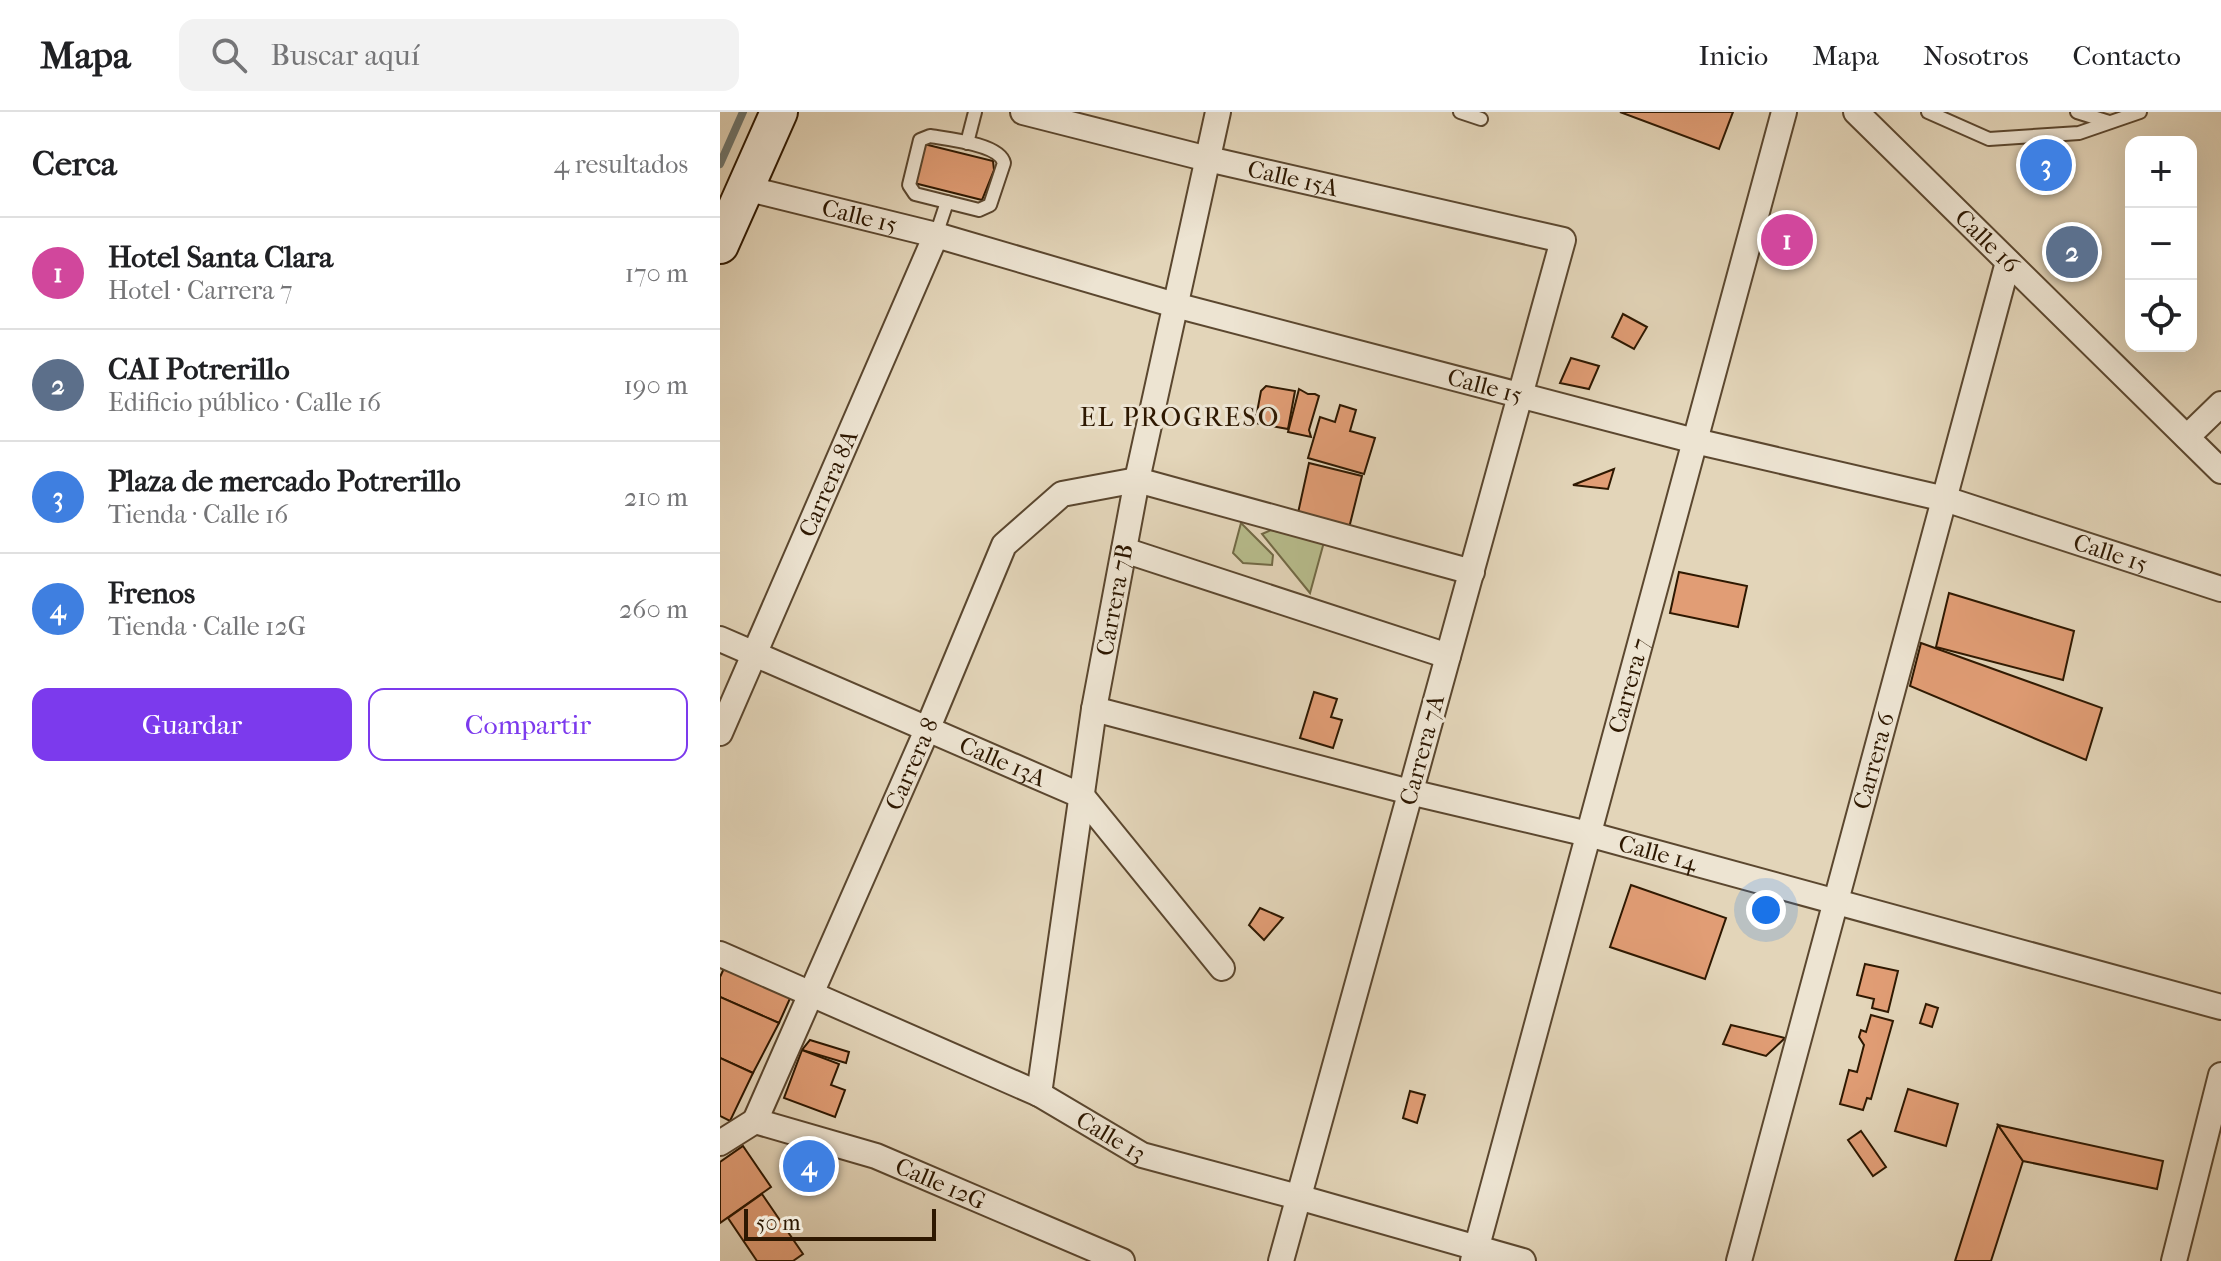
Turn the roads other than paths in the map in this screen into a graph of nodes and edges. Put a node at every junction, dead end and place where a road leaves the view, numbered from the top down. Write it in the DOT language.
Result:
graph roads {
  1 [pos="779,112"];
  2 [pos="975,112"];
  3 [pos="1023,112"];
  4 [pos="1218,112"];
  5 [pos="1460,112"];
  6 [pos="1784,112"];
  7 [pos="1856,112"];
  8 [pos="1928,112"];
  9 [pos="2077,112"];
  10 [pos="2140,112"];
  11 [pos="1481,119"];
  12 [pos="2109,122"];
  13 [pos="967,143"];
  14 [pos="1208,159"];
  15 [pos="745,188"];
  16 [pos="947,202"];
  17 [pos="936,235"];
  18 [pos="1563,240"];
  19 [pos="720,245"];
  20 [pos="2008,262"];
  21 [pos="1175,305"];
  22 [pos="1520,395"];
  23 [pos="2221,404"];
  24 [pos="2187,437"];
  25 [pos="1695,441"];
  26 [pos="2221,471"];
  27 [pos="1137,480"];
  28 [pos="1945,499"];
  29 [pos="1124,550"];
  30 [pos="1472,572"];
  31 [pos="2221,589"];
  32 [pos="720,639"];
  33 [pos="756,655"];
  34 [pos="1448,656"];
  35 [pos="1094,709"];
  36 [pos="927,730"];
  37 [pos="720,733"];
  38 [pos="1410,792"];
  39 [pos="1082,796"];
  40 [pos="1588,834"];
  41 [pos="1836,901"];
  42 [pos="720,954"];
  43 [pos="1222,968"];
  44 [pos="812,993"];
  45 [pos="2221,1007"];
  46 [pos="2221,1075"];
  47 [pos="1039,1094"];
  48 [pos="755,1121"];
  49 [pos="720,1143"];
  50 [pos="1298,1197"];
  51 [pos="1474,1255"];
  52 [pos="1122,1261"];
  53 [pos="1281,1261"];
  54 [pos="1523,1261"];
  55 [pos="1739,1261"];
  56 [pos="2174,1261"];
  1 -- 15 [label="main road"];
  2 -- 13 [label="lane"];
  3 -- 14 [label="street, Calle 15A"];
  4 -- 14 [label="street, Carrera 7B"];
  5 -- 11 [label="lane"];
  6 -- 25 [label="street, Carrera 7"];
  7 -- 20 [label="street, Calle 16"];
  8 -- 12 [label="lane"];
  9 -- 12 [label="lane"];
  10 -- 12 [label="lane"];
  13 -- 16 [label="lane"];
  13 -- 16 [label="lane"];
  14 -- 18 [label="street, Calle 15A"];
  14 -- 21 [label="street, Carrera 7B"];
  15 -- 17 [label="street, Calle 15"];
  15 -- 19 [label="main road"];
  16 -- 17 [label="lane"];
  17 -- 21 [label="street, Calle 15"];
  17 -- 33 [label="street, Carrera 8A"];
  18 -- 22 [label="street, Carrera 7A"];
  20 -- 24 [label="street, Calle 16"];
  20 -- 28 [label="street, Carrera 6"];
  21 -- 22 [label="street, Calle 15"];
  21 -- 27 [label="street, Carrera 7B"];
  22 -- 25 [label="street, Calle 15"];
  22 -- 30 [label="street, Carrera 7A"];
  23 -- 24 [label="street"];
  24 -- 26 [label="street, Calle 16"];
  25 -- 28 [label="street, Calle 15"];
  25 -- 40 [label="street, Carrera 7"];
  27 -- 29 [label="street, Carrera 7B"];
  27 -- 30 [label="street"];
  27 -- 36 [label="street, Carrera 8"];
  28 -- 31 [label="street, Calle 15"];
  28 -- 41 [label="street, Carrera 6"];
  29 -- 34 [label="street"];
  29 -- 35 [label="street, Carrera 7B"];
  30 -- 34 [label="street, Carrera 7A"];
  32 -- 33 [label="street, Calle 13A"];
  33 -- 36 [label="street, Calle 13A"];
  33 -- 37 [label="street, Carrera 8A"];
  34 -- 38 [label="street, Carrera 7A"];
  35 -- 38 [label="street, Calle 14"];
  35 -- 39 [label="street, Carrera 7B"];
  36 -- 39 [label="street, Calle 13A"];
  36 -- 44 [label="street, Carrera 8"];
  38 -- 40 [label="street, Calle 14"];
  38 -- 50 [label="street, Carrera 7A"];
  39 -- 43 [label="street, Calle 13A"];
  39 -- 47 [label="street, Carrera 7B"];
  40 -- 41 [label="street, Calle 14"];
  40 -- 51 [label="street, Carrera 7"];
  41 -- 45 [label="street, Calle 14"];
  41 -- 55 [label="street, Carrera 6"];
  42 -- 44 [label="street, Calle 13"];
  44 -- 47 [label="street, Calle 13"];
  44 -- 48 [label="street, Carrera 8"];
  46 -- 56 [label="street"];
  47 -- 50 [label="street, Calle 13"];
  48 -- 49 [label="street"];
  48 -- 52 [label="street, Calle 12G"];
  50 -- 51 [label="street, Calle 13"];
  50 -- 53 [label="street, Carrera 7A"];
  51 -- 54 [label="street, Calle 13"];
}
